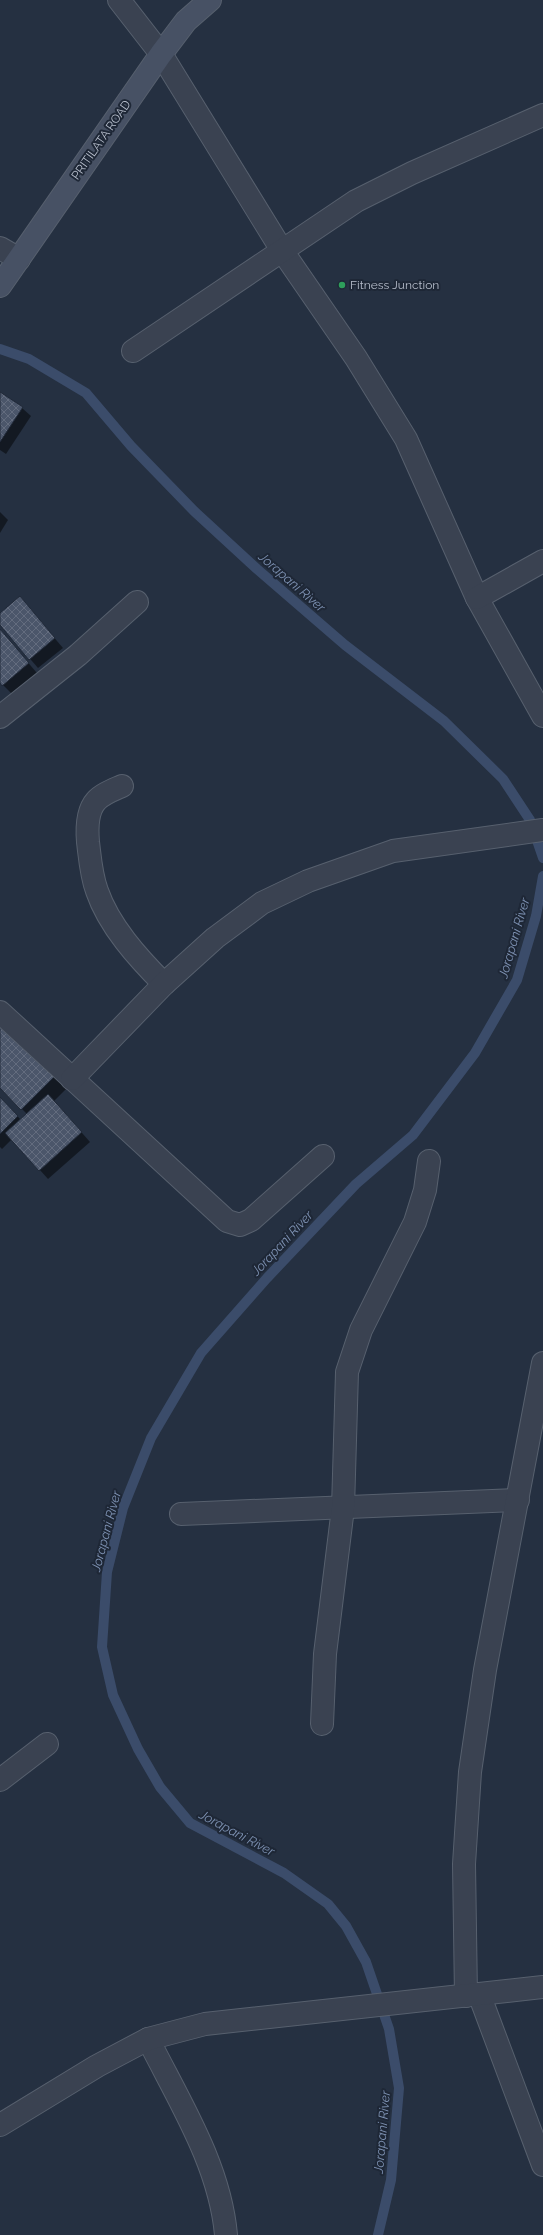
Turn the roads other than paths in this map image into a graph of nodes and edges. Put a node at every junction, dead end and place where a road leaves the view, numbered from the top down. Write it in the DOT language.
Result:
graph roads {
  1 [pos="119,0"];
  2 [pos="210,0"];
  3 [pos="161,54"];
  4 [pos="543,115"];
  5 [pos="0,248"];
  6 [pos="283,252"];
  7 [pos="9,273"];
  8 [pos="134,351"];
  9 [pos="543,561"];
  10 [pos="477,598"];
  11 [pos="137,602"];
  12 [pos="541,707"];
  13 [pos="0,717"];
  14 [pos="122,786"];
  15 [pos="543,830"];
  16 [pos="164,984"];
  17 [pos="0,1012"];
  18 [pos="72,1079"];
  19 [pos="323,1156"];
  20 [pos="428,1161"];
  21 [pos="543,1362"];
  22 [pos="536,1440"];
  23 [pos="518,1500"];
  24 [pos="343,1508"];
  25 [pos="181,1514"];
  26 [pos="322,1724"];
  27 [pos="47,1744"];
  28 [pos="0,1780"];
  29 [pos="543,1987"];
  30 [pos="472,1995"];
  31 [pos="148,2039"];
  32 [pos="0,2125"];
  33 [pos="543,2166"];
  34 [pos="226,2235"];
  1 -- 3 [label="street"];
  2 -- 3 [label="street, PRITILATA ROAD"];
  3 -- 6 [label="street"];
  3 -- 7 [label="street, PRITILATA ROAD"];
  4 -- 6 [label="street"];
  5 -- 7 [label="street"];
  6 -- 8 [label="street"];
  6 -- 10 [label="street"];
  9 -- 10 [label="street"];
  10 -- 12 [label="street"];
  11 -- 13 [label="street"];
  14 -- 16 [label="street"];
  15 -- 16 [label="street"];
  16 -- 18 [label="street"];
  17 -- 18 [label="street"];
  18 -- 19 [label="street"];
  20 -- 24 [label="street"];
  21 -- 22 [label="street"];
  22 -- 23 [label="street"];
  23 -- 24 [label="street"];
  23 -- 30 [label="street"];
  24 -- 25 [label="street"];
  24 -- 26 [label="street"];
  27 -- 28 [label="street"];
  29 -- 30 [label="street"];
  30 -- 31 [label="street"];
  30 -- 33 [label="street"];
  31 -- 32 [label="street"];
  31 -- 34 [label="street"];
}
